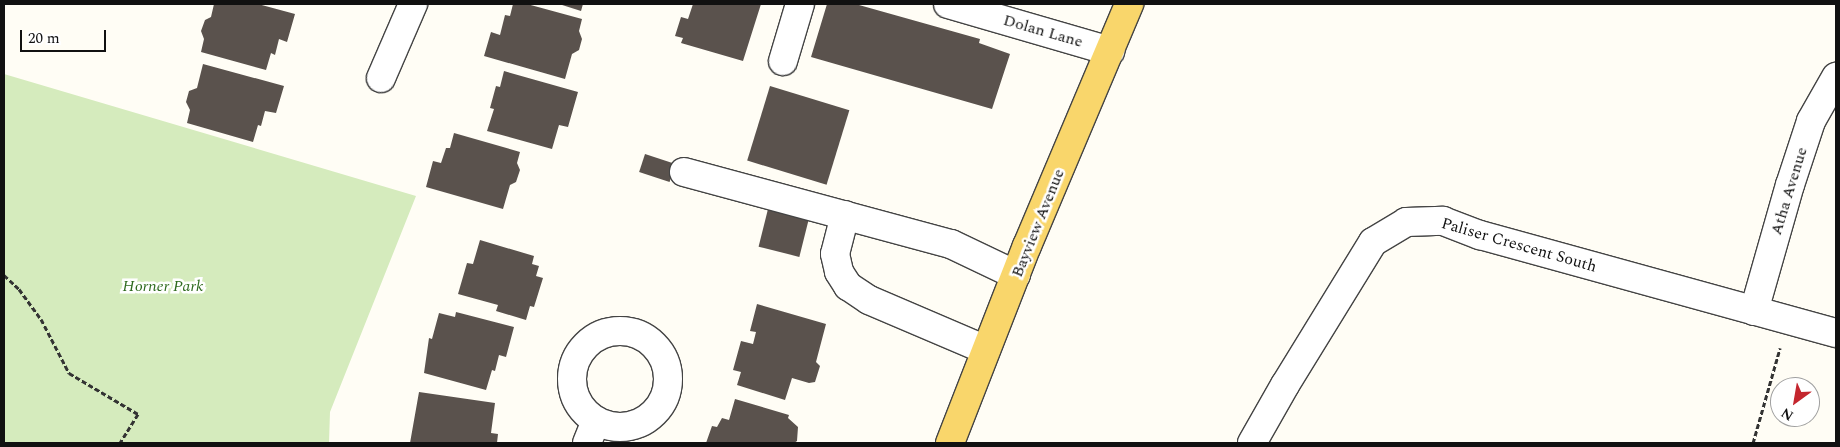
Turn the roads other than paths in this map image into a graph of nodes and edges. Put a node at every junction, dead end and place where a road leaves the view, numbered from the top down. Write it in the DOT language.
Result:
graph roads {
  1 [pos="413,4"];
  2 [pos="800,4"];
  3 [pos="948,4"];
  4 [pos="1129,4"];
  5 [pos="1110,51"];
  6 [pos="782,62"];
  7 [pos="1836,77"];
  8 [pos="381,78"];
  9 [pos="684,172"];
  10 [pos="845,215"];
  11 [pos="1016,275"];
  12 [pos="1754,311"];
  13 [pos="1836,333"];
  14 [pos="986,350"];
  15 [pos="950,443"];
  16 [pos="1252,443"];
  1 -- 8 [label="street"];
  2 -- 6 [label="street"];
  3 -- 5 [label="street, Dolan Lane"];
  4 -- 5 [label="main road, Bayview Avenue"];
  5 -- 11 [label="main road, Bayview Avenue"];
  7 -- 12 [label="street, Atha Avenue"];
  9 -- 10 [label="street"];
  10 -- 11 [label="street"];
  10 -- 14 [label="street"];
  11 -- 14 [label="main road, Bayview Avenue"];
  12 -- 13 [label="street, Paliser Crescent South"];
  12 -- 16 [label="street, Paliser Crescent South"];
  14 -- 15 [label="main road, Bayview Avenue"];
}
